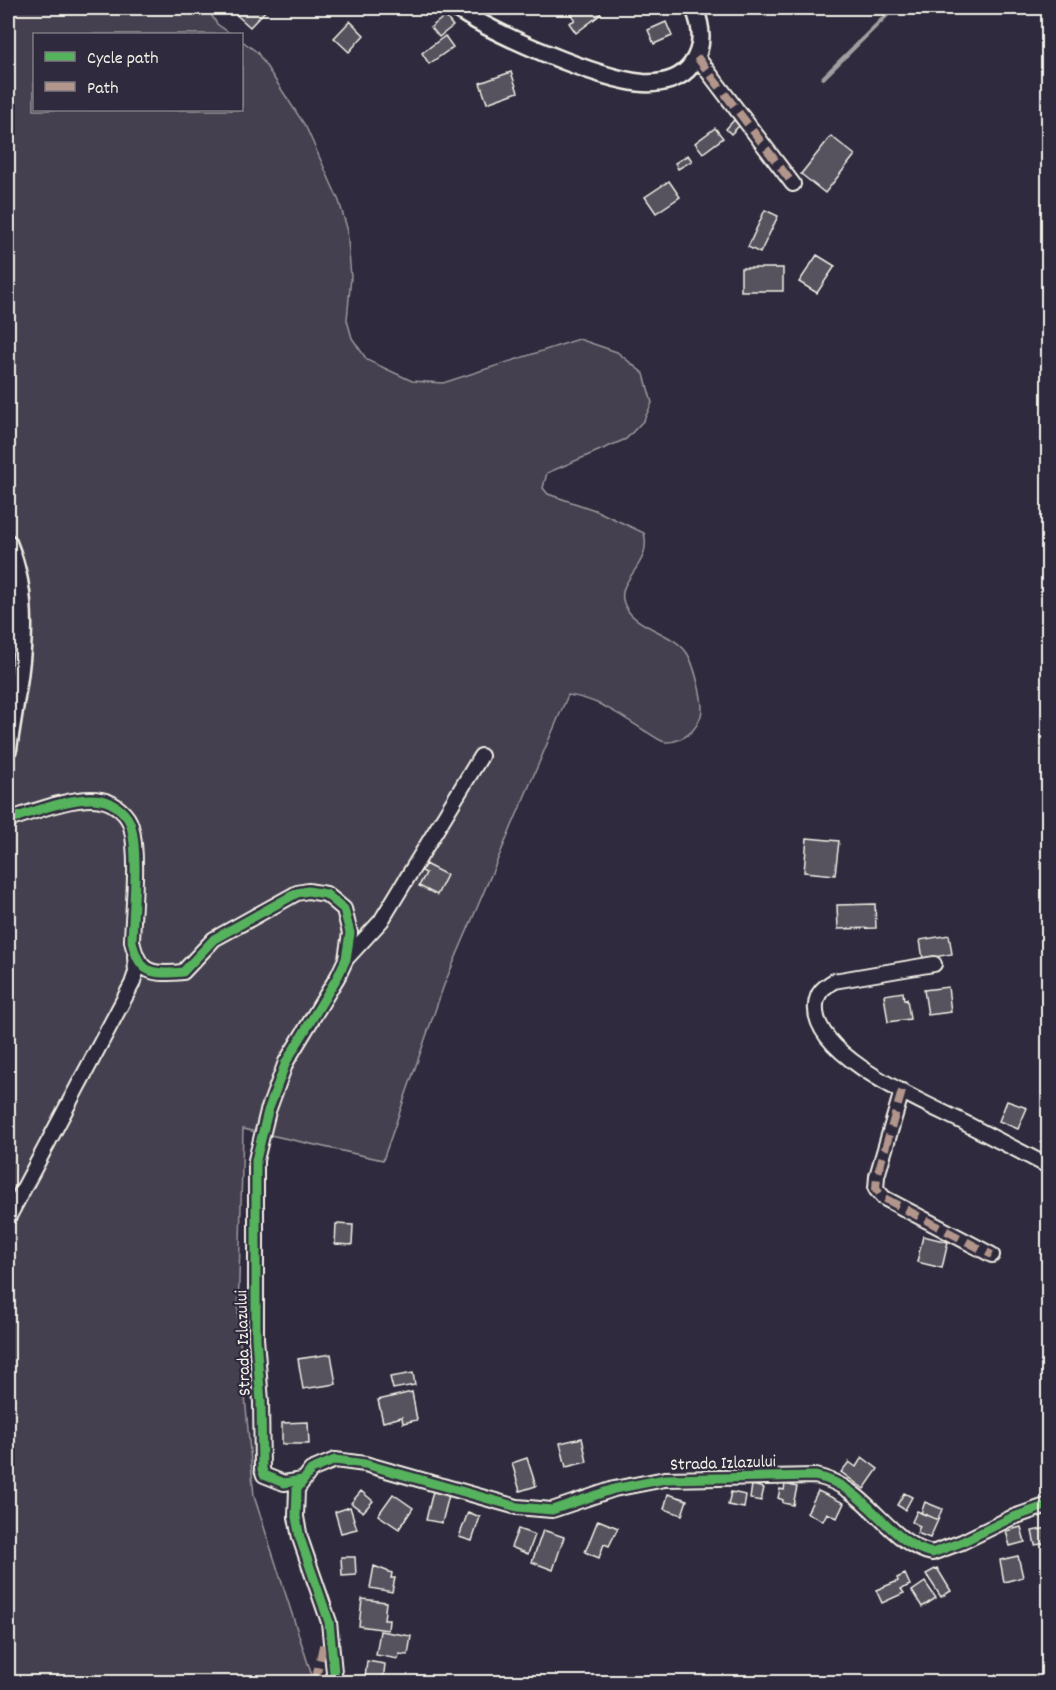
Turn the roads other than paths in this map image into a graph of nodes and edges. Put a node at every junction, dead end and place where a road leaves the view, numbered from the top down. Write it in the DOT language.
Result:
graph roads {
  1 [pos="456,8"];
  2 [pos="694,8"];
  3 [pos="697,57"];
  4 [pos="793,184"];
  5 [pos="8,543"];
  6 [pos="8,749"];
  7 [pos="481,756"];
  8 [pos="8,820"];
  9 [pos="135,956"];
  10 [pos="346,959"];
  11 [pos="934,964"];
  12 [pos="902,1091"];
  13 [pos="1048,1166"];
  14 [pos="8,1218"];
  15 [pos="992,1255"];
  16 [pos="302,1480"];
  17 [pos="1048,1506"];
  18 [pos="335,1683"];
  1 -- 3 [label="street"];
  2 -- 3 [label="street"];
  3 -- 4 [label="street"];
  5 -- 6 [label="street"];
  7 -- 10 [label="street"];
  8 -- 9 [label="street"];
  9 -- 10 [label="street, Strada Izlazului"];
  9 -- 14 [label="street"];
  10 -- 16 [label="street, Strada Izlazului"];
  11 -- 12 [label="street"];
  12 -- 13 [label="street"];
  12 -- 15 [label="street"];
  16 -- 17 [label="street, Strada Izlazului"];
  16 -- 18 [label="street"];
}
